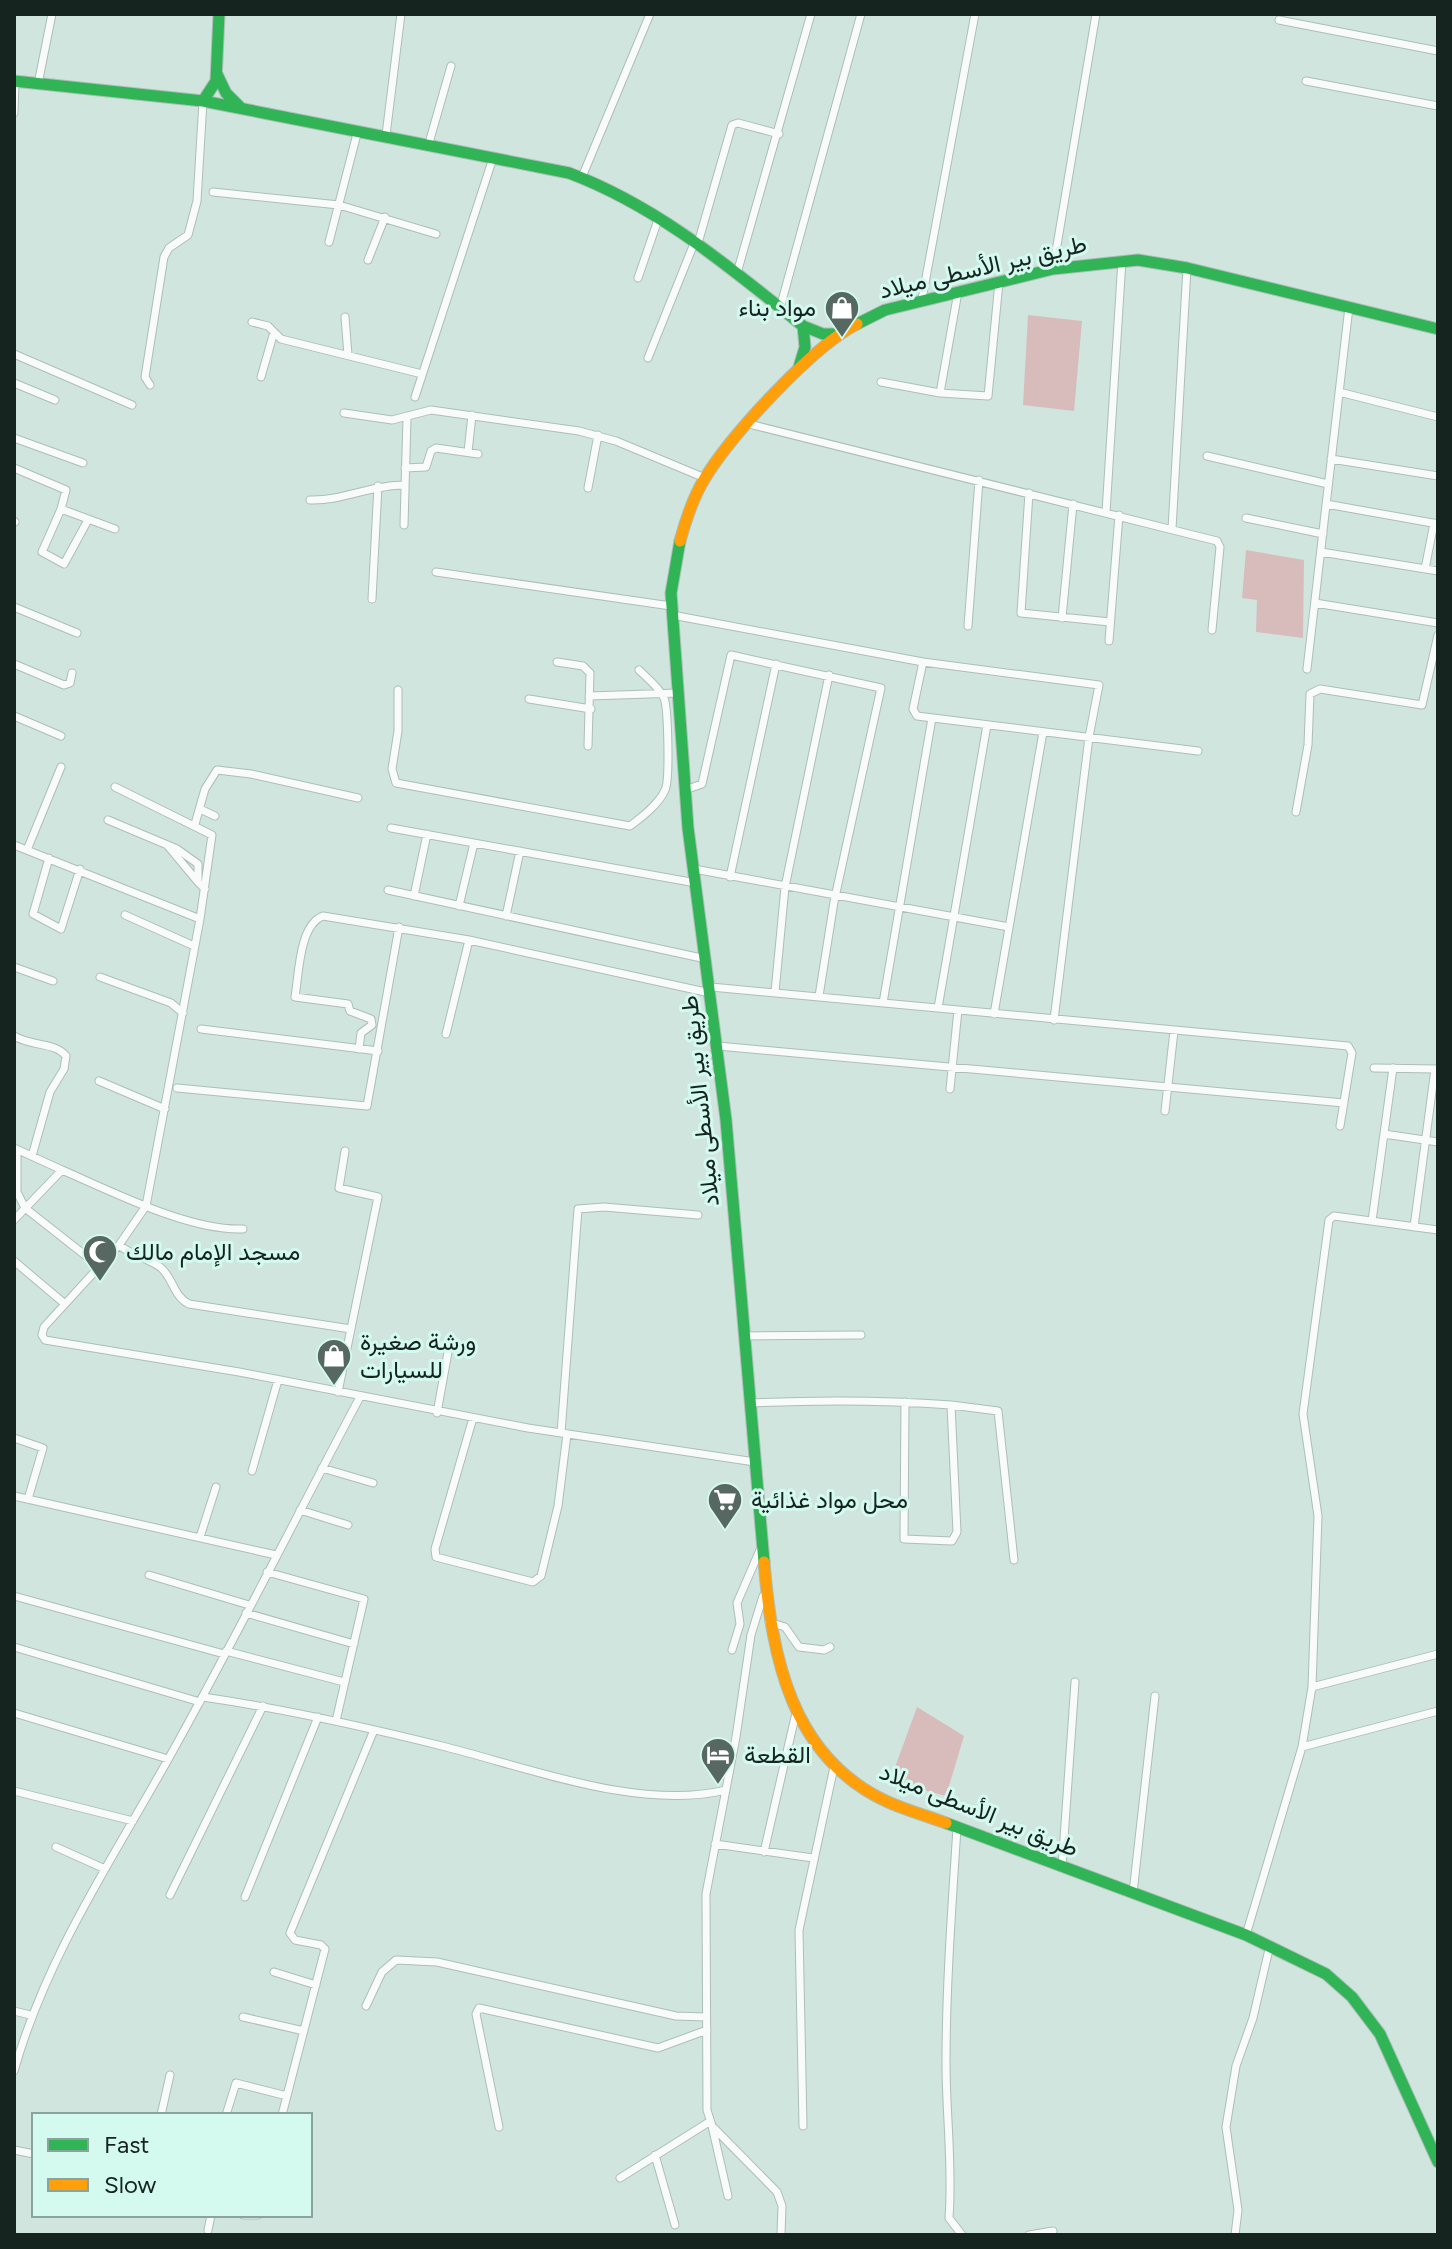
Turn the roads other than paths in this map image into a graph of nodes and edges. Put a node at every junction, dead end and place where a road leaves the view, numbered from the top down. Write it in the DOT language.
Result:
graph roads {
  1 [pos="52,14"];
  2 [pos="219,14"];
  3 [pos="401,14"];
  4 [pos="650,14"];
  5 [pos="811,14"];
  6 [pos="861,14"];
  7 [pos="975,14"];
  8 [pos="1096,14"];
  9 [pos="1279,20"];
  10 [pos="1438,51"];
  11 [pos="451,66"];
  12 [pos="217,73"];
  13 [pos="1306,81"];
  14 [pos="14,84"];
  15 [pos="33,84"];
  16 [pos="203,101"];
  17 [pos="1438,106"];
  18 [pos="242,108"];
  19 [pos="14,113"];
  20 [pos="358,130"];
  21 [pos="779,134"];
  22 [pos="386,135"];
  23 [pos="429,143"];
  24 [pos="494,156"];
  25 [pos="582,177"];
  26 [pos="213,192"];
  27 [pos="339,205"];
  28 [pos="385,217"];
  29 [pos="659,217"];
  30 [pos="436,234"];
  31 [pos="329,242"];
  32 [pos="696,242"];
  33 [pos="368,260"];
  34 [pos="1122,260"];
  35 [pos="1187,268"];
  36 [pos="1053,269"];
  37 [pos="737,274"];
  38 [pos="638,278"];
  39 [pos="999,282"];
  40 [pos="958,292"];
  41 [pos="922,299"];
  42 [pos="1349,307"];
  43 [pos="780,308"];
  44 [pos="345,317"];
  45 [pos="252,322"];
  46 [pos="803,326"];
  47 [pos="1438,329"];
  48 [pos="274,332"];
  49 [pos="837,334"];
  50 [pos="14,354"];
  51 [pos="348,355"];
  52 [pos="648,358"];
  53 [pos="799,367"];
  54 [pos="422,374"];
  55 [pos="261,377"];
  56 [pos="881,382"];
  57 [pos="14,383"];
  58 [pos="150,385"];
  59 [pos="1339,392"];
  60 [pos="940,393"];
  61 [pos="415,397"];
  62 [pos="55,400"];
  63 [pos="132,405"];
  64 [pos="344,413"];
  65 [pos="472,415"];
  66 [pos="1438,417"];
  67 [pos="407,418"];
  68 [pos="747,423"];
  69 [pos="598,435"];
  70 [pos="14,438"];
  71 [pos="468,452"];
  72 [pos="478,454"];
  73 [pos="1207,456"];
  74 [pos="1331,459"];
  75 [pos="83,463"];
  76 [pos="14,468"];
  77 [pos="405,468"];
  78 [pos="1438,476"];
  79 [pos="705,478"];
  80 [pos="979,480"];
  81 [pos="1328,484"];
  82 [pos="404,485"];
  83 [pos="378,486"];
  84 [pos="588,488"];
  85 [pos="1029,493"];
  86 [pos="310,500"];
  87 [pos="1073,504"];
  88 [pos="1326,504"];
  89 [pos="61,509"];
  90 [pos="1106,512"];
  91 [pos="1119,515"];
  92 [pos="1246,518"];
  93 [pos="88,520"];
  94 [pos="1436,523"];
  95 [pos="404,525"];
  96 [pos="115,529"];
  97 [pos="1172,529"];
  98 [pos="1323,534"];
  99 [pos="1321,552"];
  100 [pos="1425,569"];
  101 [pos="1438,571"];
  102 [pos="436,572"];
  103 [pos="372,599"];
  104 [pos="1315,603"];
  105 [pos="14,607"];
  106 [pos="672,611"];
  107 [pos="1062,618"];
  108 [pos="1110,622"];
  109 [pos="1438,623"];
  110 [pos="968,626"];
  111 [pos="1212,630"];
  112 [pos="77,633"];
  113 [pos="1438,635"];
  114 [pos="1109,641"];
  115 [pos="557,662"];
  116 [pos="923,662"];
  117 [pos="14,664"];
  118 [pos="776,664"];
  119 [pos="1307,669"];
  120 [pos="639,670"];
  121 [pos="72,673"];
  122 [pos="829,675"];
  123 [pos="398,690"];
  124 [pos="662,693"];
  125 [pos="678,693"];
  126 [pos="589,696"];
  127 [pos="529,699"];
  128 [pos="591,709"];
  129 [pos="16,717"];
  130 [pos="932,718"];
  131 [pos="987,725"];
  132 [pos="14,727"];
  133 [pos="1043,732"];
  134 [pos="61,736"];
  135 [pos="1089,737"];
  136 [pos="588,746"];
  137 [pos="1198,751"];
  138 [pos="61,767"];
  139 [pos="115,787"];
  140 [pos="685,790"];
  141 [pos="358,798"];
  142 [pos="200,809"];
  143 [pos="1296,812"];
  144 [pos="215,816"];
  145 [pos="108,820"];
  146 [pos="195,824"];
  147 [pos="391,828"];
  148 [pos="427,834"];
  149 [pos="474,843"];
  150 [pos="14,845"];
  151 [pos="27,850"];
  152 [pos="520,851"];
  153 [pos="49,858"];
  154 [pos="80,869"];
  155 [pos="694,869"];
  156 [pos="730,877"];
  157 [pos="696,883"];
  158 [pos="785,887"];
  159 [pos="205,889"];
  160 [pos="388,890"];
  161 [pos="414,896"];
  162 [pos="836,896"];
  163 [pos="459,906"];
  164 [pos="899,908"];
  165 [pos="125,915"];
  166 [pos="506,916"];
  167 [pos="954,918"];
  168 [pos="200,919"];
  169 [pos="399,927"];
  170 [pos="1009,927"];
  171 [pos="469,940"];
  172 [pos="194,946"];
  173 [pos="706,959"];
  174 [pos="14,967"];
  175 [pos="100,977"];
  176 [pos="53,981"];
  177 [pos="711,990"];
  178 [pos="775,992"];
  179 [pos="819,996"];
  180 [pos="883,1003"];
  181 [pos="938,1008"];
  182 [pos="958,1010"];
  183 [pos="183,1013"];
  184 [pos="994,1014"];
  185 [pos="1054,1020"];
  186 [pos="201,1029"];
  187 [pos="1174,1031"];
  188 [pos="446,1034"];
  189 [pos="14,1036"];
  190 [pos="718,1046"];
  191 [pos="359,1049"];
  192 [pos="378,1051"];
  193 [pos="952,1066"];
  194 [pos="1374,1068"];
  195 [pos="1393,1068"];
  196 [pos="1437,1069"];
  197 [pos="99,1081"];
  198 [pos="1168,1087"];
  199 [pos="177,1088"];
  200 [pos="950,1089"];
  201 [pos="1344,1103"];
  202 [pos="165,1109"];
  203 [pos="1165,1111"];
  204 [pos="1340,1126"];
  205 [pos="1384,1134"];
  206 [pos="1426,1140"];
  207 [pos="1438,1142"];
  208 [pos="15,1149"];
  209 [pos="345,1151"];
  210 [pos="32,1156"];
  211 [pos="62,1170"];
  212 [pos="146,1206"];
  213 [pos="25,1208"];
  214 [pos="698,1215"];
  215 [pos="14,1220"];
  216 [pos="1372,1221"];
  217 [pos="1414,1227"];
  218 [pos="243,1229"];
  219 [pos="1438,1230"];
  220 [pos="119,1245"];
  221 [pos="14,1261"];
  222 [pos="100,1267"];
  223 [pos="65,1304"];
  224 [pos="351,1329"];
  225 [pos="861,1335"];
  226 [pos="745,1336"];
  227 [pos="448,1352"];
  228 [pos="278,1380"];
  229 [pos="338,1392"];
  230 [pos="360,1397"];
  231 [pos="905,1402"];
  232 [pos="750,1403"];
  233 [pos="951,1405"];
  234 [pos="437,1413"];
  235 [pos="473,1418"];
  236 [pos="564,1433"];
  237 [pos="14,1438"];
  238 [pos="755,1462"];
  239 [pos="322,1468"];
  240 [pos="252,1471"];
  241 [pos="373,1483"];
  242 [pos="216,1487"];
  243 [pos="14,1496"];
  244 [pos="28,1499"];
  245 [pos="300,1510"];
  246 [pos="348,1525"];
  247 [pos="200,1537"];
  248 [pos="763,1544"];
  249 [pos="276,1555"];
  250 [pos="1014,1560"];
  251 [pos="267,1572"];
  252 [pos="149,1575"];
  253 [pos="766,1586"];
  254 [pos="14,1596"];
  255 [pos="248,1609"];
  256 [pos="769,1622"];
  257 [pos="354,1644"];
  258 [pos="14,1647"];
  259 [pos="830,1647"];
  260 [pos="732,1650"];
  261 [pos="225,1652"];
  262 [pos="1438,1654"];
  263 [pos="344,1682"];
  264 [pos="1075,1682"];
  265 [pos="1312,1687"];
  266 [pos="1155,1696"];
  267 [pos="201,1700"];
  268 [pos="263,1706"];
  269 [pos="1438,1711"];
  270 [pos="14,1713"];
  271 [pos="318,1717"];
  272 [pos="795,1717"];
  273 [pos="336,1721"];
  274 [pos="374,1730"];
  275 [pos="1302,1747"];
  276 [pos="168,1759"];
  277 [pos="834,1767"];
  278 [pos="726,1790"];
  279 [pos="14,1791"];
  280 [pos="133,1821"];
  281 [pos="957,1828"];
  282 [pos="715,1844"];
  283 [pos="56,1847"];
  284 [pos="764,1852"];
  285 [pos="813,1858"];
  286 [pos="1062,1867"];
  287 [pos="105,1869"];
  288 [pos="1133,1893"];
  289 [pos="170,1895"];
  290 [pos="245,1897"];
  291 [pos="1246,1935"];
  292 [pos="1270,1945"];
  293 [pos="274,1972"];
  294 [pos="316,1985"];
  295 [pos="366,2006"];
  296 [pos="14,2011"];
  297 [pos="30,2015"];
  298 [pos="243,2017"];
  299 [pos="706,2017"];
  300 [pos="707,2030"];
  301 [pos="304,2031"];
  302 [pos="14,2071"];
  303 [pos="170,2075"];
  304 [pos="287,2096"];
  305 [pos="161,2113"];
  306 [pos="227,2113"];
  307 [pos="283,2113"];
  308 [pos="711,2124"];
  309 [pos="803,2126"];
  310 [pos="499,2127"];
  311 [pos="655,2155"];
  312 [pos="1438,2162"];
  313 [pos="620,2178"];
  314 [pos="728,2196"];
  315 [pos="211,2217"];
  316 [pos="675,2225"];
  317 [pos="208,2230"];
  318 [pos="1053,2231"];
  319 [pos="781,2235"];
  320 [pos="962,2235"];
  321 [pos="1029,2235"];
  322 [pos="1235,2235"];
  1 -- 15 [label="street"];
  2 -- 12 [label="main road"];
  3 -- 22 [label="street"];
  4 -- 25 [label="street"];
  5 -- 21 [label="street"];
  6 -- 43 [label="street"];
  7 -- 41 [label="street"];
  8 -- 36 [label="street"];
  9 -- 10 [label="street"];
  11 -- 23 [label="street"];
  12 -- 16 [label="main road"];
  12 -- 18 [label="main road"];
  13 -- 17 [label="street"];
  14 -- 15 [label="main road"];
  14 -- 19 [label="street"];
  15 -- 16 [label="main road"];
  16 -- 18 [label="main road"];
  16 -- 58 [label="street"];
  18 -- 20 [label="main road"];
  20 -- 22 [label="main road"];
  20 -- 27 [label="street"];
  21 -- 32 [label="street"];
  21 -- 37 [label="street"];
  22 -- 23 [label="main road"];
  23 -- 24 [label="main road"];
  24 -- 25 [label="main road"];
  24 -- 54 [label="street"];
  25 -- 29 [label="main road"];
  26 -- 27 [label="street"];
  27 -- 28 [label="street"];
  27 -- 31 [label="street"];
  28 -- 30 [label="street"];
  28 -- 33 [label="street"];
  29 -- 32 [label="main road"];
  29 -- 38 [label="street"];
  32 -- 37 [label="main road"];
  32 -- 52 [label="street"];
  34 -- 35 [label="main road, طريق بير الأسطى ميلاد"];
  34 -- 36 [label="main road, طريق بير الأسطى ميلاد"];
  34 -- 90 [label="street"];
  35 -- 42 [label="main road, طريق بير الأسطى ميلاد"];
  35 -- 97 [label="street"];
  36 -- 39 [label="main road, طريق بير الأسطى ميلاد"];
  37 -- 43 [label="main road"];
  39 -- 40 [label="main road, طريق بير الأسطى ميلاد"];
  39 -- 60 [label="street"];
  40 -- 41 [label="main road, طريق بير الأسطى ميلاد"];
  40 -- 60 [label="street"];
  41 -- 49 [label="main road, طريق بير الأسطى ميلاد"];
  42 -- 47 [label="main road, طريق بير الأسطى ميلاد"];
  42 -- 59 [label="street"];
  43 -- 46 [label="main road"];
  44 -- 51 [label="street"];
  45 -- 48 [label="street"];
  46 -- 49 [label="main road"];
  46 -- 53 [label="main road"];
  48 -- 51 [label="street"];
  48 -- 55 [label="street"];
  49 -- 53 [label="main road, طريق بير الأسطى ميلاد"];
  50 -- 63 [label="street"];
  51 -- 54 [label="street"];
  53 -- 68 [label="main road, طريق بير الأسطى ميلاد"];
  54 -- 61 [label="street"];
  56 -- 60 [label="street"];
  57 -- 62 [label="street"];
  59 -- 66 [label="street"];
  59 -- 74 [label="street"];
  64 -- 67 [label="street"];
  65 -- 67 [label="street"];
  65 -- 69 [label="street"];
  65 -- 71 [label="street"];
  67 -- 77 [label="street"];
  68 -- 79 [label="main road, طريق بير الأسطى ميلاد"];
  68 -- 80 [label="street"];
  69 -- 79 [label="street"];
  69 -- 84 [label="street"];
  70 -- 75 [label="street"];
  71 -- 72 [label="street"];
  71 -- 77 [label="street"];
  73 -- 81 [label="street"];
  74 -- 78 [label="street"];
  74 -- 81 [label="street"];
  76 -- 89 [label="street"];
  77 -- 82 [label="street"];
  79 -- 106 [label="main road, طريق بير الأسطى ميلاد"];
  80 -- 85 [label="street"];
  80 -- 110 [label="street"];
  81 -- 88 [label="street"];
  82 -- 83 [label="street"];
  82 -- 95 [label="street"];
  83 -- 86 [label="street"];
  83 -- 103 [label="street"];
  85 -- 87 [label="street"];
  85 -- 107 [label="street"];
  87 -- 90 [label="street"];
  87 -- 107 [label="street"];
  88 -- 94 [label="street"];
  88 -- 98 [label="street"];
  89 -- 93 [label="street"];
  89 -- 93 [label="street"];
  90 -- 91 [label="street"];
  91 -- 97 [label="street"];
  91 -- 108 [label="street"];
  92 -- 98 [label="street"];
  93 -- 96 [label="street"];
  94 -- 100 [label="street"];
  97 -- 111 [label="street"];
  98 -- 99 [label="street"];
  99 -- 100 [label="street"];
  99 -- 104 [label="street"];
  100 -- 101 [label="street"];
  102 -- 106 [label="street"];
  104 -- 109 [label="street"];
  104 -- 119 [label="street"];
  105 -- 112 [label="street"];
  106 -- 116 [label="street"];
  106 -- 125 [label="main road, طريق بير الأسطى ميلاد"];
  107 -- 108 [label="street"];
  108 -- 114 [label="street"];
  113 -- 143 [label="street"];
  115 -- 126 [label="street"];
  116 -- 130 [label="street"];
  116 -- 135 [label="street"];
  117 -- 121 [label="street"];
  118 -- 122 [label="street"];
  118 -- 140 [label="street"];
  118 -- 156 [label="street"];
  120 -- 124 [label="street"];
  122 -- 158 [label="street"];
  122 -- 162 [label="street"];
  123 -- 124 [label="street"];
  124 -- 125 [label="street"];
  124 -- 126 [label="street"];
  125 -- 140 [label="main road, طريق بير الأسطى ميلاد"];
  126 -- 128 [label="street"];
  127 -- 128 [label="street"];
  128 -- 136 [label="street"];
  129 -- 132 [label="street"];
  129 -- 134 [label="street"];
  130 -- 131 [label="street"];
  130 -- 164 [label="street"];
  131 -- 133 [label="street"];
  131 -- 167 [label="street"];
  133 -- 135 [label="street"];
  133 -- 170 [label="street"];
  135 -- 137 [label="street"];
  135 -- 185 [label="street"];
  138 -- 151 [label="street"];
  139 -- 146 [label="street"];
  140 -- 155 [label="main road, طريق بير الأسطى ميلاد"];
  141 -- 142 [label="street"];
  142 -- 144 [label="street"];
  142 -- 146 [label="street"];
  145 -- 159 [label="street"];
  146 -- 159 [label="street"];
  147 -- 148 [label="street"];
  148 -- 149 [label="street"];
  148 -- 161 [label="street"];
  149 -- 152 [label="street"];
  149 -- 163 [label="street"];
  150 -- 151 [label="street"];
  151 -- 153 [label="street"];
  152 -- 157 [label="street"];
  152 -- 166 [label="street"];
  153 -- 154 [label="street"];
  153 -- 154 [label="street"];
  154 -- 168 [label="street"];
  155 -- 156 [label="street"];
  155 -- 157 [label="main road, طريق بير الأسطى ميلاد"];
  156 -- 158 [label="street"];
  157 -- 173 [label="main road, طريق بير الأسطى ميلاد"];
  158 -- 162 [label="street"];
  158 -- 178 [label="street"];
  159 -- 168 [label="street"];
  160 -- 161 [label="street"];
  161 -- 163 [label="street"];
  162 -- 164 [label="street"];
  162 -- 179 [label="street"];
  163 -- 166 [label="street"];
  164 -- 167 [label="street"];
  164 -- 180 [label="street"];
  165 -- 172 [label="street"];
  166 -- 173 [label="street"];
  167 -- 170 [label="street"];
  167 -- 181 [label="street"];
  168 -- 172 [label="street"];
  169 -- 171 [label="street"];
  169 -- 191 [label="street"];
  169 -- 192 [label="street"];
  170 -- 184 [label="street"];
  171 -- 177 [label="street"];
  171 -- 188 [label="street"];
  172 -- 183 [label="street"];
  173 -- 177 [label="main road, طريق بير الأسطى ميلاد"];
  174 -- 176 [label="street"];
  175 -- 183 [label="street"];
  177 -- 178 [label="street"];
  177 -- 190 [label="main road, طريق بير الأسطى ميلاد"];
  178 -- 179 [label="street"];
  179 -- 180 [label="street"];
  180 -- 181 [label="street"];
  181 -- 182 [label="street"];
  182 -- 184 [label="street"];
  182 -- 193 [label="street"];
  183 -- 202 [label="street"];
  184 -- 185 [label="street"];
  185 -- 187 [label="street"];
  186 -- 191 [label="street"];
  187 -- 198 [label="street"];
  187 -- 201 [label="street"];
  189 -- 210 [label="street"];
  190 -- 193 [label="street"];
  190 -- 226 [label="main road, طريق بير الأسطى ميلاد"];
  191 -- 192 [label="street"];
  192 -- 199 [label="street"];
  193 -- 198 [label="street"];
  193 -- 200 [label="street"];
  194 -- 195 [label="street"];
  195 -- 196 [label="street"];
  195 -- 205 [label="street"];
  196 -- 206 [label="street"];
  197 -- 202 [label="street"];
  198 -- 201 [label="street"];
  198 -- 203 [label="street"];
  201 -- 204 [label="street"];
  202 -- 212 [label="street"];
  205 -- 206 [label="street"];
  205 -- 216 [label="street"];
  206 -- 207 [label="street"];
  206 -- 217 [label="street"];
  208 -- 210 [label="street"];
  208 -- 213 [label="street"];
  209 -- 224 [label="street"];
  210 -- 211 [label="street"];
  211 -- 212 [label="street"];
  211 -- 213 [label="street"];
  212 -- 218 [label="street"];
  212 -- 220 [label="street"];
  213 -- 215 [label="street"];
  213 -- 222 [label="street"];
  214 -- 236 [label="street"];
  216 -- 217 [label="street"];
  216 -- 265 [label="street"];
  217 -- 219 [label="street"];
  220 -- 222 [label="street"];
  220 -- 224 [label="street"];
  221 -- 223 [label="street"];
  222 -- 223 [label="street"];
  223 -- 228 [label="street"];
  224 -- 229 [label="street"];
  225 -- 226 [label="street"];
  226 -- 232 [label="main road, طريق بير الأسطى ميلاد"];
  227 -- 234 [label="street"];
  228 -- 229 [label="street"];
  228 -- 240 [label="street"];
  229 -- 230 [label="street"];
  230 -- 234 [label="street"];
  230 -- 239 [label="street"];
  231 -- 232 [label="street"];
  231 -- 233 [label="street"];
  231 -- 233 [label="street"];
  232 -- 238 [label="main road, طريق بير الأسطى ميلاد"];
  233 -- 250 [label="street"];
  234 -- 235 [label="street"];
  235 -- 236 [label="street"];
  235 -- 236 [label="street"];
  236 -- 238 [label="street"];
  237 -- 244 [label="street"];
  238 -- 248 [label="main road, طريق بير الأسطى ميلاد"];
  239 -- 241 [label="street"];
  239 -- 245 [label="street"];
  242 -- 247 [label="street"];
  243 -- 244 [label="street"];
  244 -- 247 [label="street"];
  245 -- 246 [label="street"];
  245 -- 249 [label="street"];
  247 -- 249 [label="street"];
  248 -- 253 [label="main road, طريق بير الأسطى ميلاد"];
  248 -- 260 [label="street"];
  249 -- 251 [label="street"];
  251 -- 255 [label="street"];
  251 -- 257 [label="street"];
  252 -- 255 [label="street"];
  253 -- 256 [label="main road, طريق بير الأسطى ميلاد"];
  253 -- 278 [label="street"];
  254 -- 261 [label="street"];
  255 -- 257 [label="street"];
  255 -- 261 [label="street"];
  256 -- 259 [label="street"];
  256 -- 272 [label="main road, طريق بير الأسطى ميلاد"];
  257 -- 263 [label="street"];
  258 -- 267 [label="street"];
  261 -- 263 [label="street"];
  261 -- 267 [label="street"];
  262 -- 265 [label="street"];
  263 -- 273 [label="street"];
  264 -- 286 [label="street"];
  265 -- 275 [label="street"];
  266 -- 288 [label="street"];
  267 -- 268 [label="street"];
  267 -- 276 [label="street"];
  268 -- 271 [label="street"];
  268 -- 289 [label="street"];
  269 -- 275 [label="street"];
  270 -- 276 [label="street"];
  271 -- 273 [label="street"];
  271 -- 290 [label="street"];
  272 -- 277 [label="main road, طريق بير الأسطى ميلاد"];
  272 -- 284 [label="street"];
  273 -- 274 [label="street"];
  274 -- 278 [label="street"];
  274 -- 294 [label="street"];
  275 -- 291 [label="street"];
  276 -- 280 [label="street"];
  277 -- 281 [label="main road, طريق بير الأسطى ميلاد"];
  277 -- 285 [label="street"];
  278 -- 282 [label="street"];
  279 -- 280 [label="street"];
  280 -- 287 [label="street"];
  281 -- 286 [label="main road, طريق بير الأسطى ميلاد"];
  281 -- 320 [label="street"];
  282 -- 284 [label="street"];
  282 -- 299 [label="street"];
  283 -- 287 [label="street"];
  284 -- 285 [label="street"];
  285 -- 309 [label="street"];
  286 -- 288 [label="main road, طريق بير الأسطى ميلاد"];
  287 -- 297 [label="street"];
  288 -- 291 [label="main road, طريق بير الأسطى ميلاد"];
  291 -- 292 [label="main road, طريق بير الأسطى ميلاد"];
  292 -- 312 [label="main road, طريق بير الأسطى ميلاد"];
  292 -- 322 [label="street"];
  293 -- 294 [label="street"];
  294 -- 301 [label="street"];
  295 -- 299 [label="street"];
  296 -- 297 [label="street"];
  297 -- 302 [label="street"];
  298 -- 301 [label="street"];
  299 -- 300 [label="street"];
  300 -- 308 [label="street"];
  300 -- 310 [label="street"];
  301 -- 304 [label="street"];
  303 -- 305 [label="street"];
  304 -- 306 [label="street"];
  304 -- 307 [label="street"];
  308 -- 311 [label="street"];
  308 -- 314 [label="street"];
  308 -- 319 [label="street"];
  311 -- 313 [label="street"];
  311 -- 316 [label="street"];
  315 -- 317 [label="street"];
  318 -- 321 [label="street"];
}
